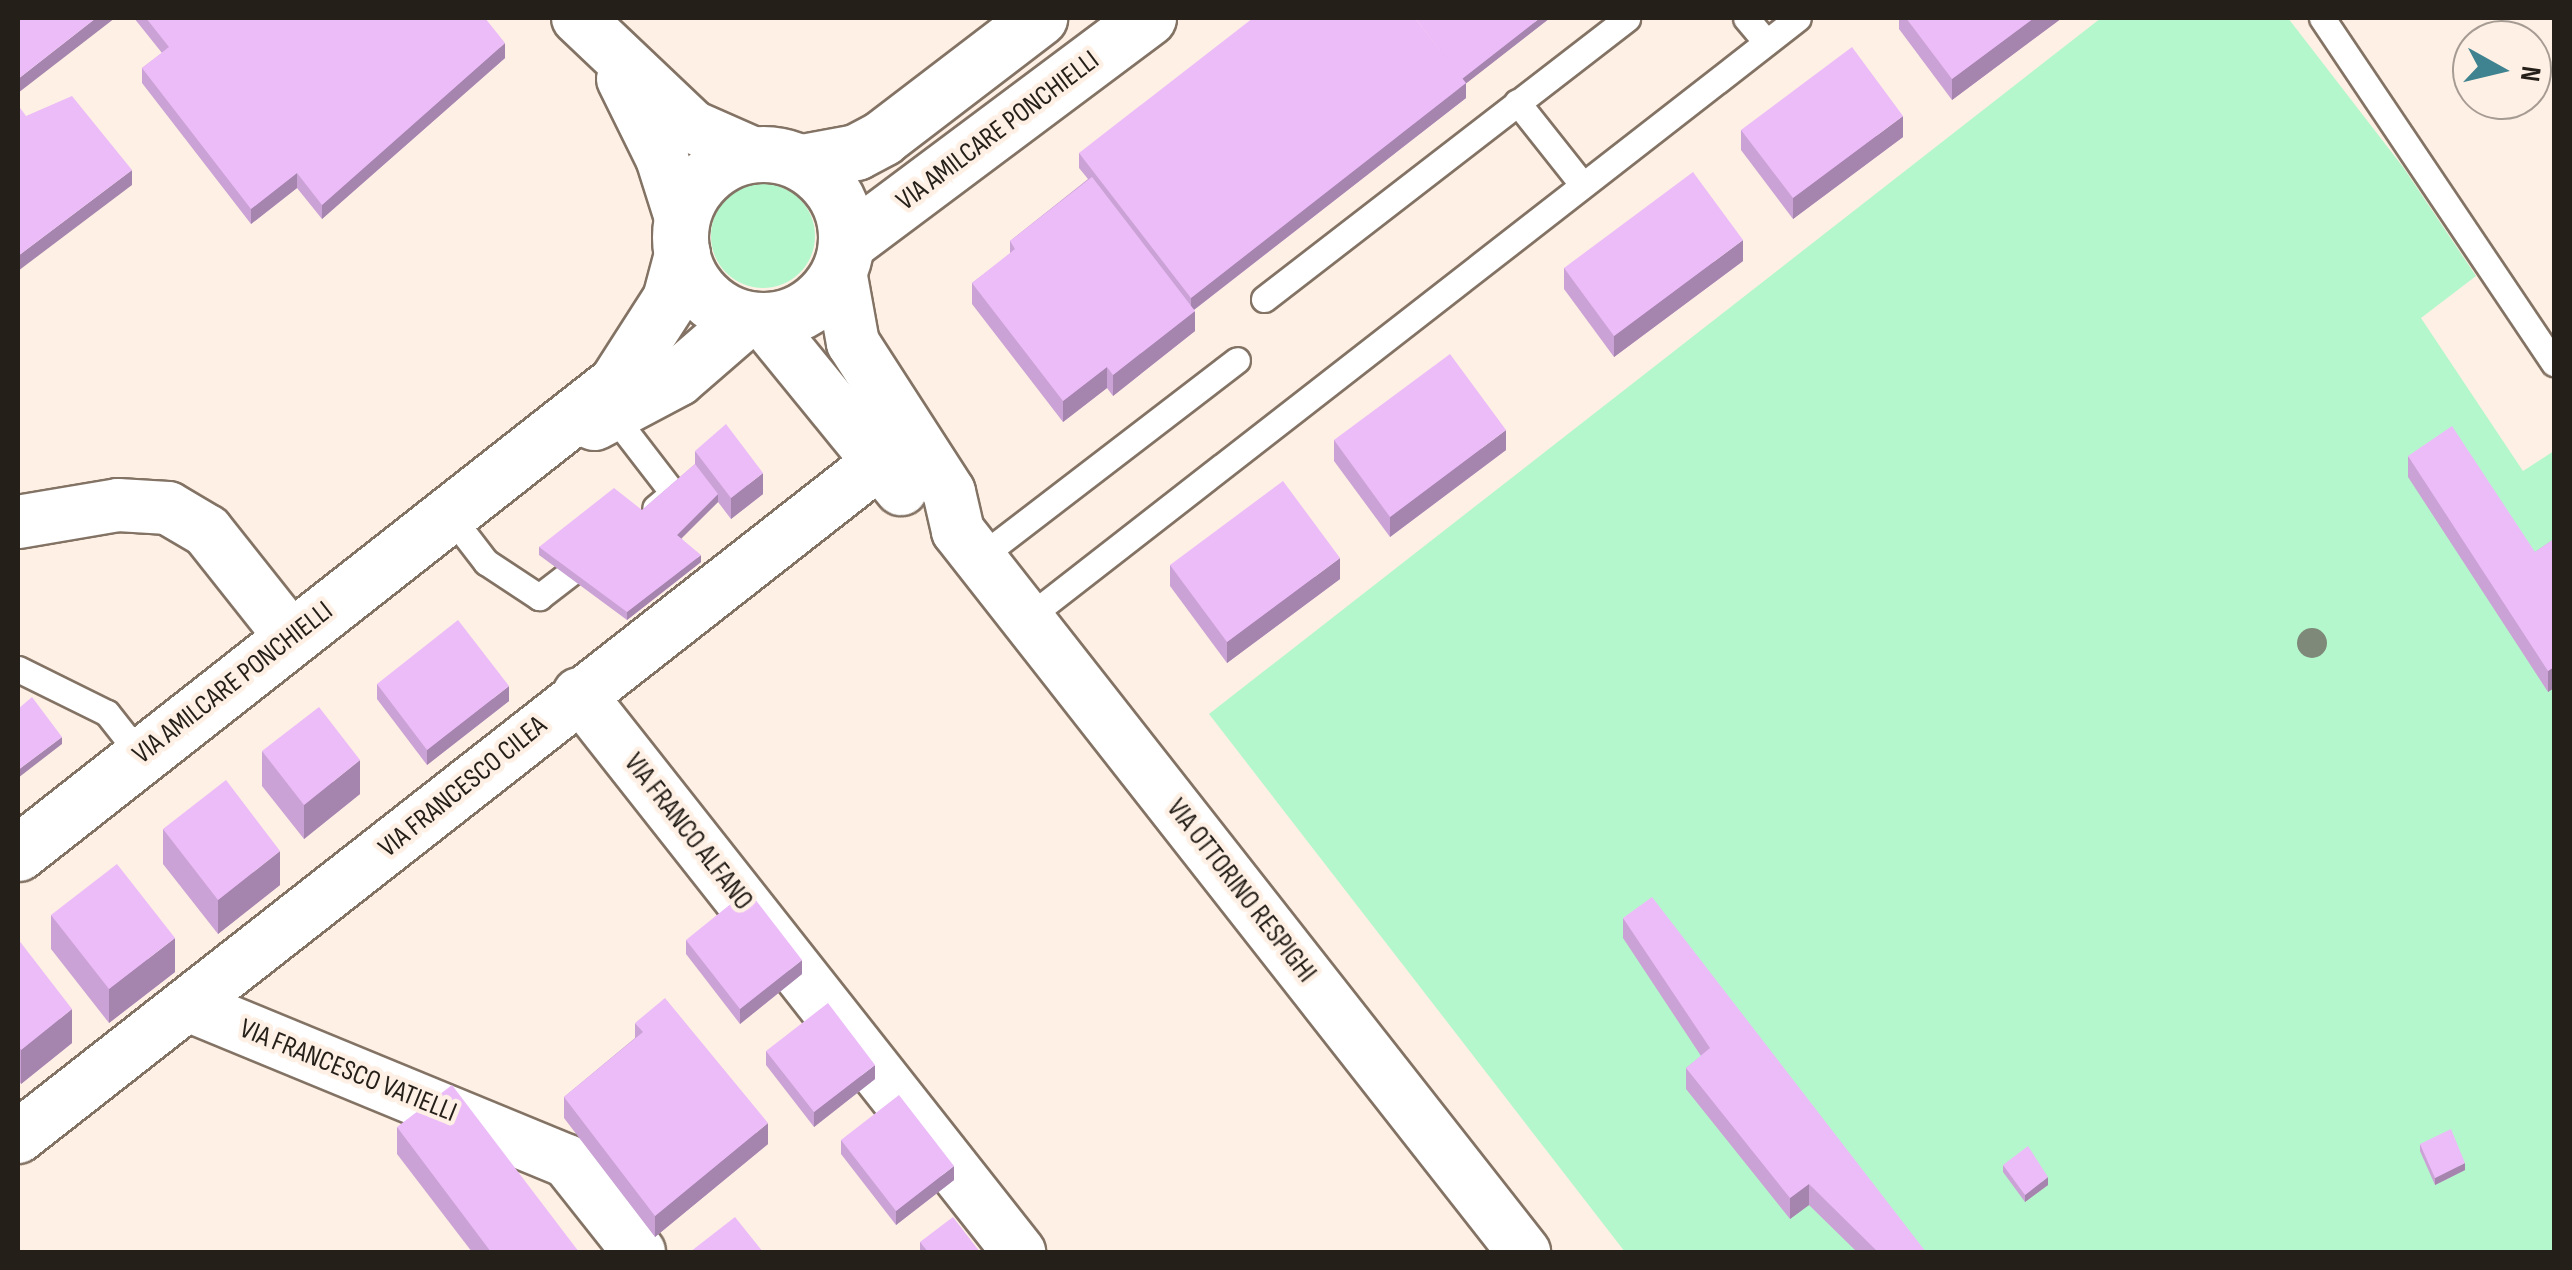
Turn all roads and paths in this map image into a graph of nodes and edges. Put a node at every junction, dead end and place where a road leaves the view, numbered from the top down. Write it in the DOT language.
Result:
graph roads {
  1 [pos="1039,18"];
  2 [pos="1148,18"];
  3 [pos="1627,18"];
  4 [pos="1746,18"];
  5 [pos="1798,18"];
  6 [pos="2322,18"];
  7 [pos="592,32"];
  8 [pos="1766,42"];
  9 [pos="1517,102"];
  10 [pos="778,158"];
  11 [pos="1582,184"];
  12 [pos="682,237"];
  13 [pos="843,257"];
  14 [pos="1264,299"];
  15 [pos="754,320"];
  16 [pos="1237,360"];
  17 [pos="2554,363"];
  18 [pos="609,410"];
  19 [pos="894,451"];
  20 [pos="449,514"];
  21 [pos="18,522"];
  22 [pos="969,544"];
  23 [pos="1026,619"];
  24 [pos="291,637"];
  25 [pos="18,669"];
  26 [pos="579,694"];
  27 [pos="140,756"];
  28 [pos="18,853"];
  29 [pos="188,1006"];
  30 [pos="18,1137"];
  31 [pos="639,1252"];
  32 [pos="1020,1252"];
  33 [pos="1524,1252"];
  1 -- 10 [label="main road, VIA AMILCARE PONCHIELLI"];
  2 -- 13 [label="main road, VIA AMILCARE PONCHIELLI"];
  3 -- 9 [label="lane"];
  4 -- 8 [label="lane"];
  5 -- 8 [label="lane"];
  6 -- 17 [label="lane"];
  7 -- 10 [label="street"];
  7 -- 12 [label="street"];
  8 -- 11 [label="lane"];
  9 -- 11 [label="lane"];
  9 -- 14 [label="lane"];
  10 -- 12 [label="main road, VIA AMILCARE PONCHIELLI"];
  10 -- 13 [label="main road"];
  11 -- 23 [label="lane"];
  12 -- 15 [label="main road"];
  12 -- 20 [label="main road, VIA AMILCARE PONCHIELLI"];
  13 -- 15 [label="main road, VIA AMILCARE PONCHIELLI"];
  13 -- 19 [label="street, VIA OTTORINO RESPIGHI"];
  15 -- 18 [label="main road, VIA AMILCARE PONCHIELLI"];
  15 -- 19 [label="street, VIA OTTORINO RESPIGHI"];
  16 -- 22 [label="lane"];
  18 -- 20 [label="main road, VIA AMILCARE PONCHIELLI"];
  18 -- 20 [label="lane"];
  19 -- 22 [label="street, VIA OTTORINO RESPIGHI"];
  19 -- 26 [label="street, VIA FRANCESCO CILEA"];
  20 -- 24 [label="main road, VIA AMILCARE PONCHIELLI"];
  21 -- 24 [label="street"];
  22 -- 23 [label="street, VIA OTTORINO RESPIGHI"];
  23 -- 33 [label="street, VIA OTTORINO RESPIGHI"];
  24 -- 27 [label="main road, VIA AMILCARE PONCHIELLI"];
  25 -- 27 [label="lane"];
  26 -- 29 [label="street, VIA FRANCESCO CILEA"];
  26 -- 32 [label="street, VIA FRANCO ALFANO"];
  27 -- 28 [label="main road, VIA AMILCARE PONCHIELLI"];
  29 -- 30 [label="street, VIA FRANCESCO CILEA"];
  29 -- 31 [label="street, VIA FRANCESCO VATIELLI"];
}
